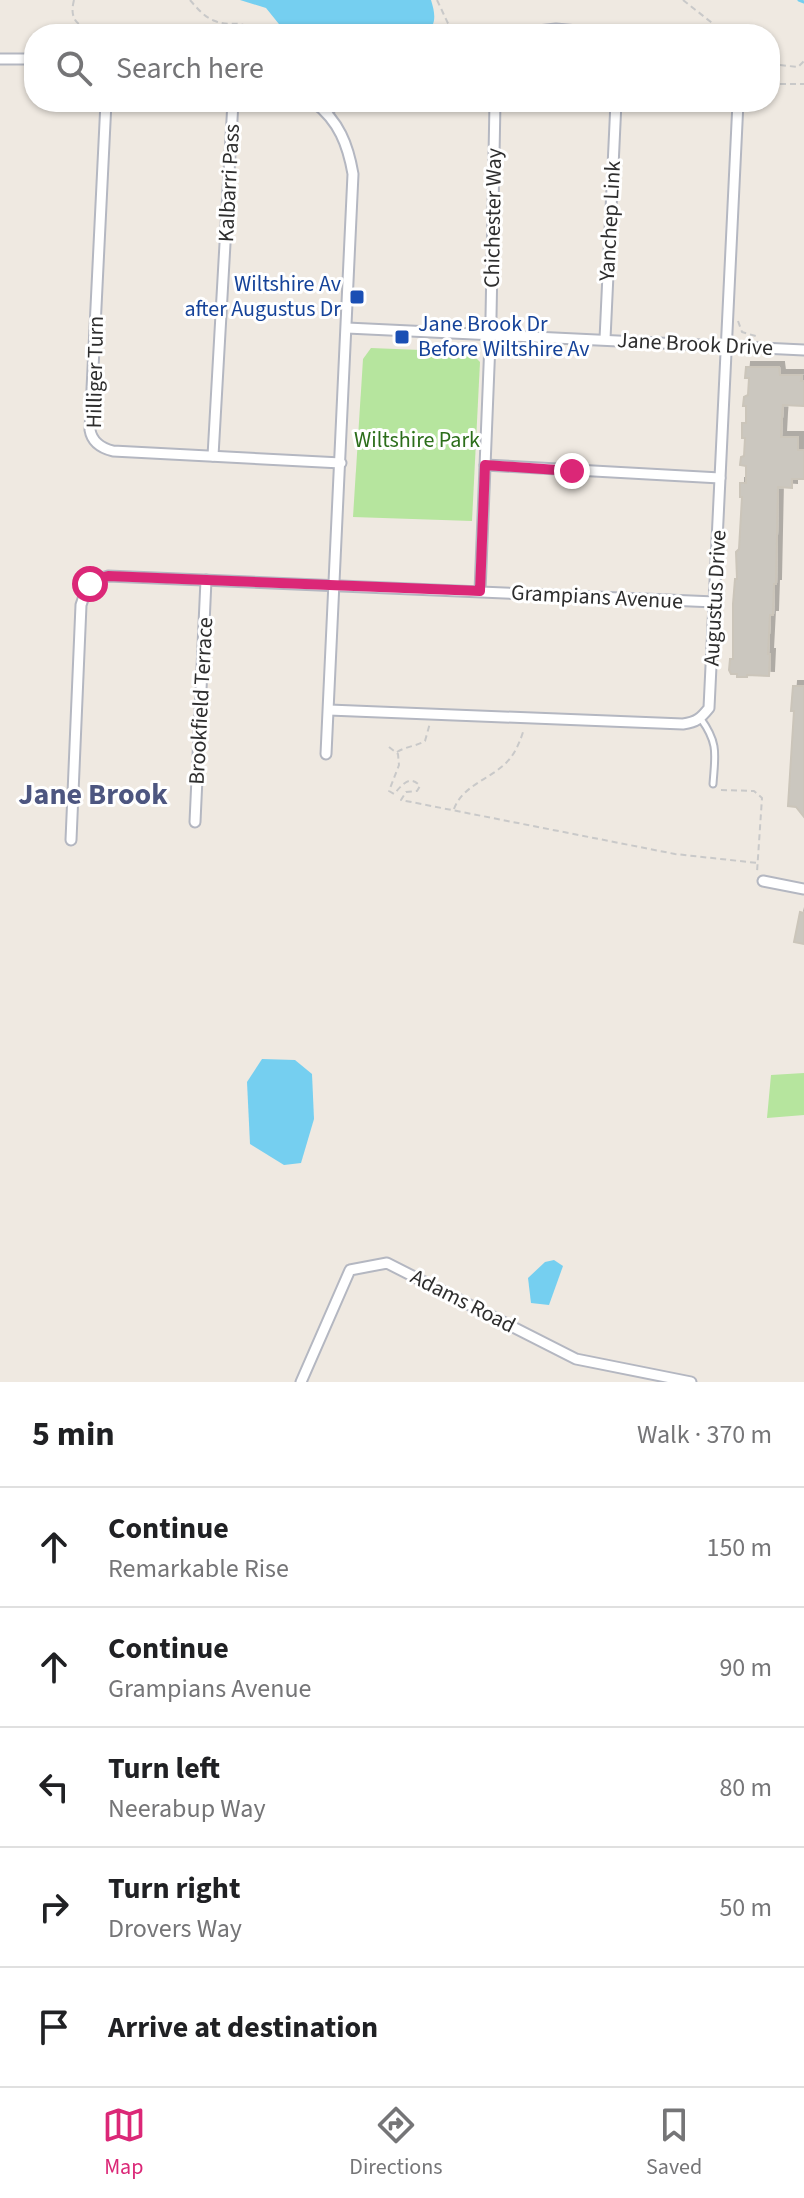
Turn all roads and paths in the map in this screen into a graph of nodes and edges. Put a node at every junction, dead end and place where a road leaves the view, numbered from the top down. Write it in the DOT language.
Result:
graph roads {
  1 [pos="74,0"];
  2 [pos="190,0"];
  3 [pos="437,0"];
  4 [pos="683,0"];
  5 [pos="78,24"];
  6 [pos="242,24"];
  7 [pos="448,24"];
  8 [pos="713,24"];
  9 [pos="0,59"];
  10 [pos="24,59"];
  11 [pos="804,61"];
  12 [pos="780,65"];
  13 [pos="780,84"];
  14 [pos="804,84"];
  15 [pos="106,112"];
  16 [pos="232,112"];
  17 [pos="327,112"];
  18 [pos="495,112"];
  19 [pos="616,112"];
  20 [pos="738,112"];
  21 [pos="738,319"];
  22 [pos="347,328"];
  23 [pos="491,334"];
  24 [pos="605,339"];
  25 [pos="768,339"];
  26 [pos="727,346"];
  27 [pos="804,350"];
  28 [pos="213,456"];
  29 [pos="341,463"];
  30 [pos="485,465"];
  31 [pos="720,478"];
  32 [pos="206,580"];
  33 [pos="335,585"];
  34 [pos="480,591"];
  35 [pos="715,602"];
  36 [pos="329,710"];
  37 [pos="701,719"];
  38 [pos="430,723"];
  39 [pos="524,723"];
  40 [pos="389,747"];
  41 [pos="396,752"];
  42 [pos="326,754"];
  43 [pos="714,786"];
  44 [pos="454,810"];
  45 [pos="195,822"];
  46 [pos="71,840"];
  47 [pos="758,863"];
  48 [pos="760,877"];
  49 [pos="804,889"];
  50 [pos="301,1382"];
  51 [pos="691,1382"];
  1 -- 5 [label="path"];
  2 -- 6 [label="path"];
  3 -- 7 [label="path"];
  4 -- 8 [label="path"];
  9 -- 10 [label="street"];
  11 -- 12 [label="path"];
  13 -- 14 [label="path"];
  15 -- 28 [label="street, Hilliger Turn"];
  16 -- 28 [label="street, Kalbarri Pass"];
  17 -- 22 [label="street"];
  18 -- 23 [label="street, Chichester Way"];
  19 -- 24 [label="street, Yanchep Link"];
  20 -- 26 [label="street, Augustus Drive"];
  21 -- 25 [label="path"];
  22 -- 23 [label="street, Jane Brook Drive"];
  22 -- 29 [label="street"];
  23 -- 24 [label="street, Jane Brook Drive"];
  23 -- 30 [label="street, Chichester Way"];
  24 -- 26 [label="street, Jane Brook Drive"];
  26 -- 27 [label="street, Jane Brook Drive"];
  26 -- 31 [label="street, Augustus Drive"];
  28 -- 29 [label="street, Hilliger Turn"];
  29 -- 33 [label="street"];
  30 -- 31 [label="street"];
  30 -- 34 [label="street, Chichester Way"];
  31 -- 35 [label="street, Augustus Drive"];
  32 -- 33 [label="street, Grampians Avenue"];
  32 -- 45 [label="street, Brookfield Terrace"];
  32 -- 46 [label="street, Grampians Avenue"];
  33 -- 34 [label="street, Grampians Avenue"];
  33 -- 36 [label="street"];
  34 -- 35 [label="street, Grampians Avenue"];
  35 -- 37 [label="street, Augustus Drive"];
  36 -- 37 [label="street"];
  36 -- 42 [label="street"];
  37 -- 43 [label="lane"];
  38 -- 41 [label="path"];
  39 -- 44 [label="path"];
  40 -- 41 [label="path"];
  41 -- 44 [label="path"];
  43 -- 47 [label="path"];
  44 -- 47 [label="path"];
  47 -- 48 [label="path"];
  48 -- 49 [label="street"];
  50 -- 51 [label="street, Adams Road"];
}
